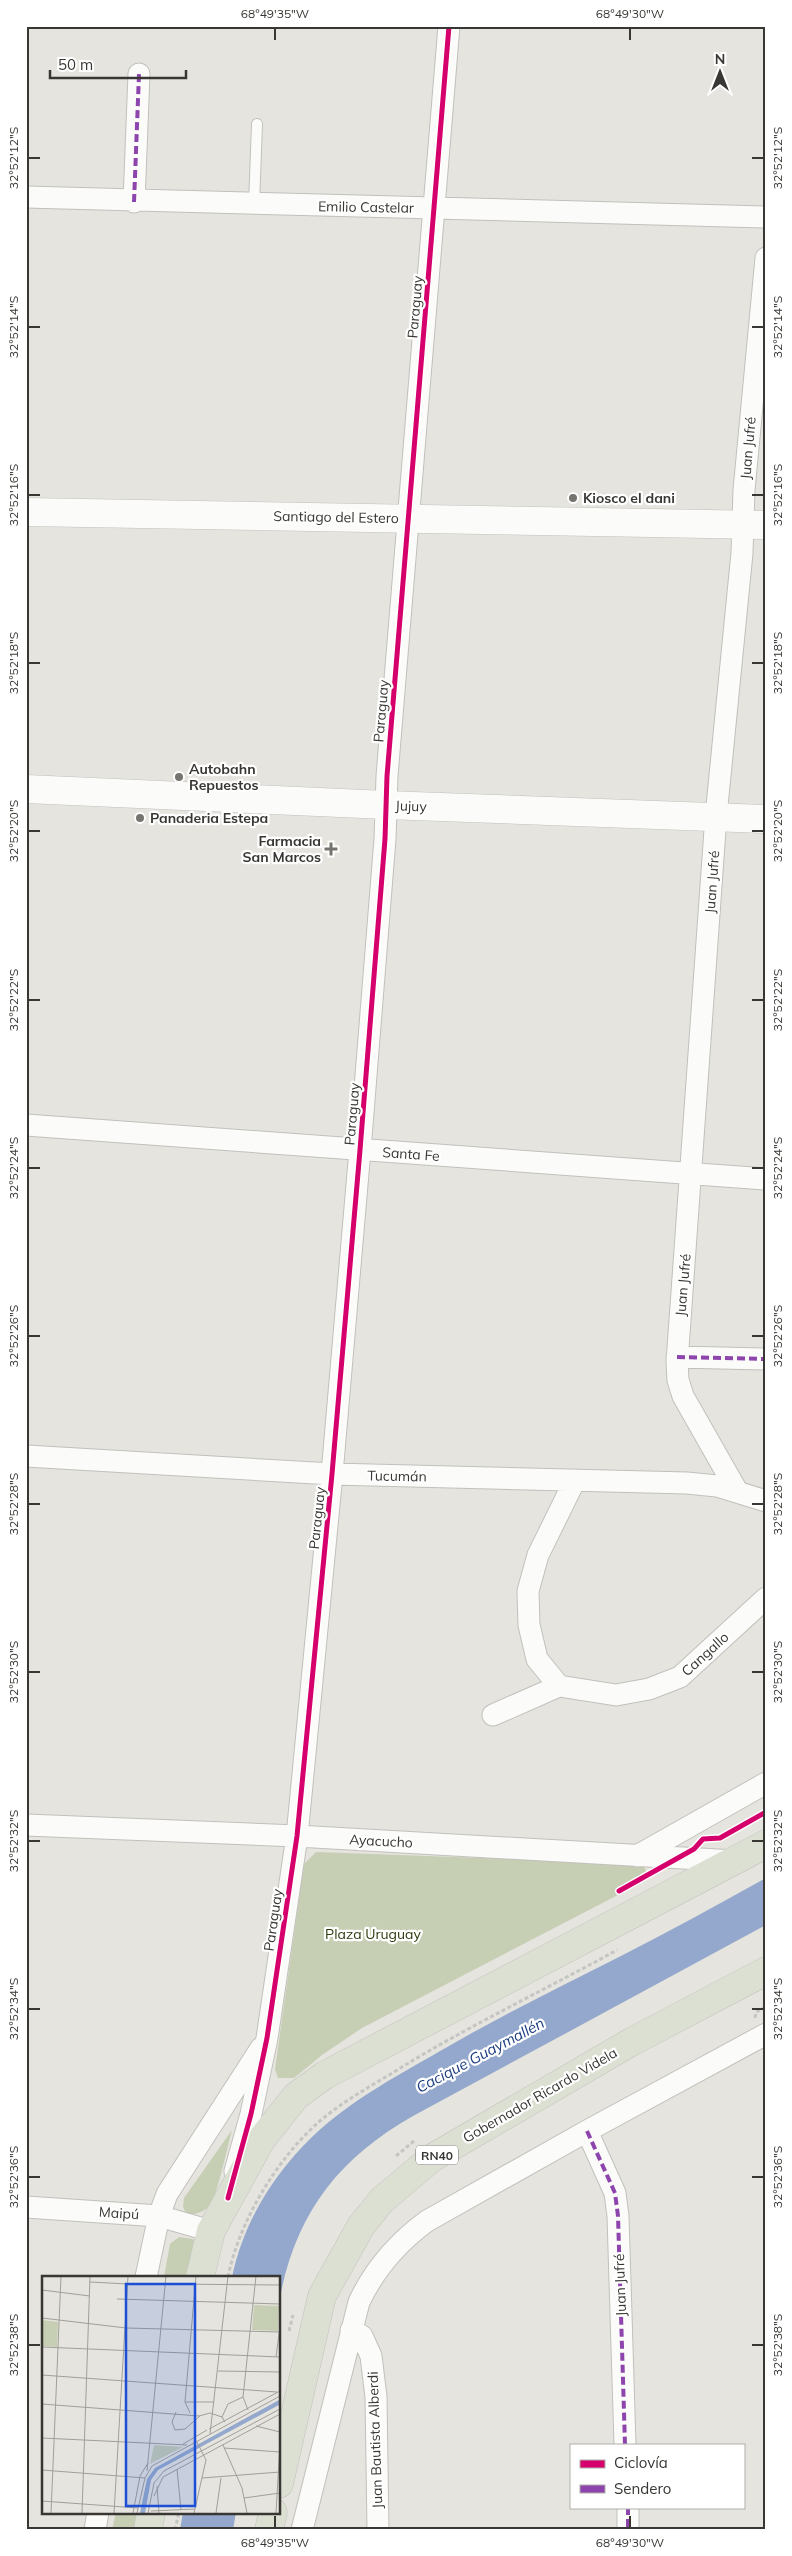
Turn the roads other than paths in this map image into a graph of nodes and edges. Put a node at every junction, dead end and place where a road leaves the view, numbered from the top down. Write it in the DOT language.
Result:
graph roads {
  1 [pos="449,26"];
  2 [pos="139,74"];
  3 [pos="257,124"];
  4 [pos="26,198"];
  5 [pos="134,202"];
  6 [pos="254,205"];
  7 [pos="434,209"];
  8 [pos="766,217"];
  9 [pos="766,258"];
  10 [pos="26,512"];
  11 [pos="408,519"];
  12 [pos="754,525"];
  13 [pos="26,789"];
  14 [pos="386,806"];
  15 [pos="716,816"];
  16 [pos="766,819"];
  17 [pos="26,1125"];
  18 [pos="360,1150"];
  19 [pos="692,1175"];
  20 [pos="766,1179"];
  21 [pos="677,1357"];
  22 [pos="766,1359"];
  23 [pos="26,1456"];
  24 [pos="332,1474"];
  25 [pos="575,1480"];
  26 [pos="737,1491"];
  27 [pos="766,1501"];
  28 [pos="766,1598"];
  29 [pos="559,1686"];
  30 [pos="493,1715"];
  31 [pos="766,1783"];
  32 [pos="26,1825"];
  33 [pos="297,1836"];
  34 [pos="766,1844"];
  35 [pos="638,1856"];
  36 [pos="735,1861"];
  37 [pos="766,1971"];
  38 [pos="766,2034"];
  39 [pos="267,2038"];
  40 [pos="587,2131"];
  41 [pos="228,2198"];
  42 [pos="26,2207"];
  43 [pos="159,2216"];
  44 [pos="211,2231"];
  45 [pos="146,2276"];
  46 [pos="200,2276"];
  47 [pos="351,2330"];
  48 [pos="626,2444"];
  49 [pos="280,2480"];
  50 [pos="628,2508"];
  51 [pos="98,2514"];
  52 [pos="151,2514"];
  53 [pos="273,2514"];
  54 [pos="94,2530"];
  55 [pos="148,2530"];
  56 [pos="269,2530"];
  57 [pos="302,2530"];
  58 [pos="378,2530"];
  59 [pos="628,2530"];
  1 -- 7 [label="street, Paraguay"];
  2 -- 5 [label="street"];
  3 -- 6 [label="lane"];
  4 -- 5 [label="street, Emilio Castelar"];
  5 -- 6 [label="street, Emilio Castelar"];
  6 -- 7 [label="street, Emilio Castelar"];
  7 -- 8 [label="street, Emilio Castelar"];
  7 -- 11 [label="street, Paraguay"];
  9 -- 12 [label="street, Juan Jufré"];
  10 -- 11 [label="street, Santiago del Estero"];
  11 -- 12 [label="street, Santiago del Estero"];
  11 -- 14 [label="street, Paraguay"];
  12 -- 15 [label="street, Juan Jufré"];
  13 -- 14 [label="street, Jujuy"];
  14 -- 15 [label="street, Jujuy"];
  14 -- 18 [label="street, Paraguay"];
  15 -- 16 [label="street, Jujuy"];
  15 -- 19 [label="street, Juan Jufré"];
  17 -- 18 [label="street, Santa Fe"];
  18 -- 19 [label="street, Santa Fe"];
  18 -- 24 [label="street, Paraguay"];
  19 -- 20 [label="street, Santa Fe"];
  19 -- 21 [label="street, Juan Jufré"];
  21 -- 22 [label="street"];
  21 -- 26 [label="street, Juan Jufré"];
  23 -- 24 [label="street, Tucumán"];
  24 -- 25 [label="street, Tucumán"];
  24 -- 33 [label="street, Paraguay"];
  25 -- 26 [label="street, Tucumán"];
  25 -- 29 [label="street"];
  26 -- 27 [label="street, Tucumán"];
  28 -- 29 [label="street, Cangallo"];
  29 -- 30 [label="street"];
  31 -- 35 [label="street"];
  32 -- 33 [label="street, Ayacucho"];
  33 -- 35 [label="street, Ayacucho"];
  33 -- 39 [label="street, Paraguay"];
  34 -- 36 [label="highway"];
  35 -- 36 [label="street, Ayacucho"];
  36 -- 41 [label="highway"];
  37 -- 49 [label="highway, Gobernador Ricardo Videla / RN40"];
  38 -- 40 [label="street"];
  39 -- 41 [label="street, Paraguay"];
  39 -- 43 [label="street, Paraguay"];
  40 -- 47 [label="street"];
  40 -- 48 [label="street, Juan Jufré"];
  41 -- 44 [label="highway"];
  42 -- 43 [label="street, Maipú"];
  43 -- 44 [label="street, Maipú"];
  43 -- 45 [label="street, Paraguay"];
  44 -- 46 [label="highway"];
  47 -- 57 [label="street"];
  47 -- 58 [label="street, Juan Bautista Alberdi"];
  50 -- 59 [label="street"];
  51 -- 54 [label="street"];
  52 -- 55 [label="highway"];
  53 -- 56 [label="highway"];
}
